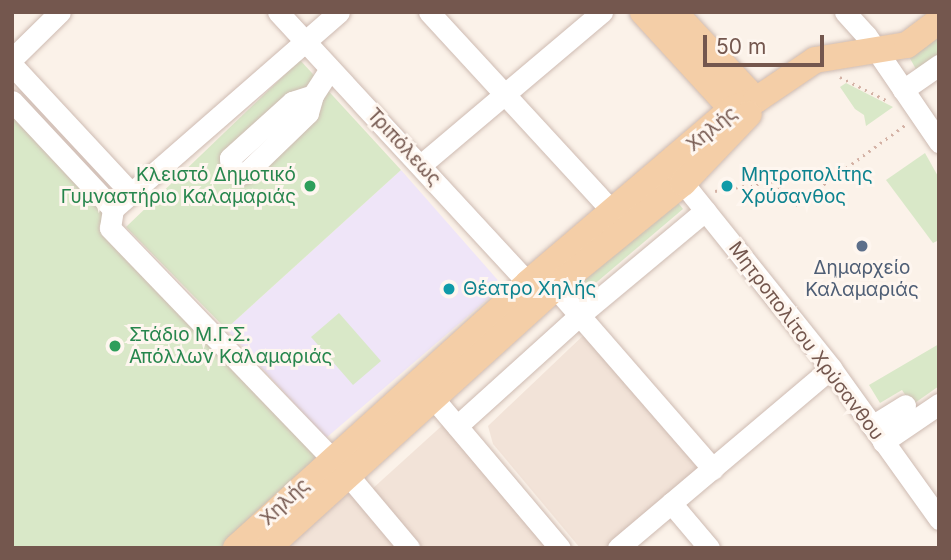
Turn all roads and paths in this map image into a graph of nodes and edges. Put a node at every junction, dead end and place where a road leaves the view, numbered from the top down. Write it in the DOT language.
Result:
graph roads {
  1 [pos="61,12"];
  2 [pos="278,12"];
  3 [pos="339,12"];
  4 [pos="429,12"];
  5 [pos="602,12"];
  6 [pos="643,12"];
  7 [pos="674,12"];
  8 [pos="845,12"];
  9 [pos="939,21"];
  10 [pos="304,43"];
  11 [pos="876,51"];
  12 [pos="12,59"];
  13 [pos="811,62"];
  14 [pos="12,65"];
  15 [pos="939,65"];
  16 [pos="330,69"];
  17 [pos="903,90"];
  18 [pos="313,95"];
  19 [pos="504,95"];
  20 [pos="12,100"];
  21 [pos="744,104"];
  22 [pos="920,115"];
  23 [pos="939,142"];
  24 [pos="422,164"];
  25 [pos="676,174"];
  26 [pos="131,193"];
  27 [pos="708,201"];
  28 [pos="113,209"];
  29 [pos="613,212"];
  30 [pos="542,280"];
  31 [pos="580,315"];
  32 [pos="831,368"];
  33 [pos="426,389"];
  34 [pos="939,404"];
  35 [pos="905,405"];
  36 [pos="457,426"];
  37 [pos="878,434"];
  38 [pos="339,467"];
  39 [pos="713,469"];
  40 [pos="671,503"];
  41 [pos="939,519"];
  42 [pos="236,548"];
  43 [pos="268,548"];
  44 [pos="409,548"];
  45 [pos="559,548"];
  46 [pos="618,548"];
  47 [pos="709,548"];
  1 -- 12 [label="street"];
  2 -- 10 [label="street, Τριπόλεως"];
  3 -- 10 [label="street"];
  4 -- 19 [label="street"];
  5 -- 19 [label="street"];
  6 -- 21 [label="main road"];
  7 -- 21 [label="main road"];
  8 -- 11 [label="street"];
  9 -- 11 [label="main road"];
  10 -- 16 [label="street, Τριπόλεως"];
  10 -- 26 [label="street"];
  11 -- 13 [label="main road"];
  11 -- 17 [label="street"];
  13 -- 21 [label="main road"];
  13 -- 22 [label="path"];
  14 -- 26 [label="street"];
  15 -- 17 [label="street"];
  16 -- 18 [label="street"];
  16 -- 24 [label="street, Τριπόλεως"];
  17 -- 22 [label="street"];
  19 -- 24 [label="street"];
  19 -- 29 [label="street"];
  20 -- 28 [label="street"];
  21 -- 25 [label="main road, Χηλής"];
  22 -- 23 [label="street"];
  22 -- 27 [label="path"];
  24 -- 30 [label="street, Τριπόλεως"];
  25 -- 27 [label="street, Μητροπολίτου Χρύσανθου"];
  25 -- 29 [label="main road, Χηλής"];
  25 -- 30 [label="main road, Χηλής"];
  26 -- 28 [label="street"];
  27 -- 31 [label="street"];
  27 -- 32 [label="street, Μητροπολίτου Χρύσανθου"];
  28 -- 38 [label="street"];
  29 -- 30 [label="main road, Χηλής"];
  30 -- 31 [label="street, Τριπόλεως"];
  30 -- 33 [label="main road, Χηλής"];
  31 -- 36 [label="street"];
  31 -- 39 [label="street, Τριπόλεως"];
  32 -- 37 [label="street, Μητροπολίτου Χρύσανθου"];
  32 -- 39 [label="street"];
  33 -- 36 [label="street"];
  33 -- 38 [label="main road, Χηλής"];
  34 -- 37 [label="street"];
  35 -- 37 [label="street"];
  36 -- 45 [label="street"];
  37 -- 41 [label="street, Μητροπολίτου Χρύσανθου"];
  38 -- 42 [label="main road, Χηλής"];
  38 -- 43 [label="main road, Χηλής"];
  38 -- 44 [label="street"];
  39 -- 40 [label="street"];
  40 -- 46 [label="street"];
  40 -- 47 [label="street"];
}
